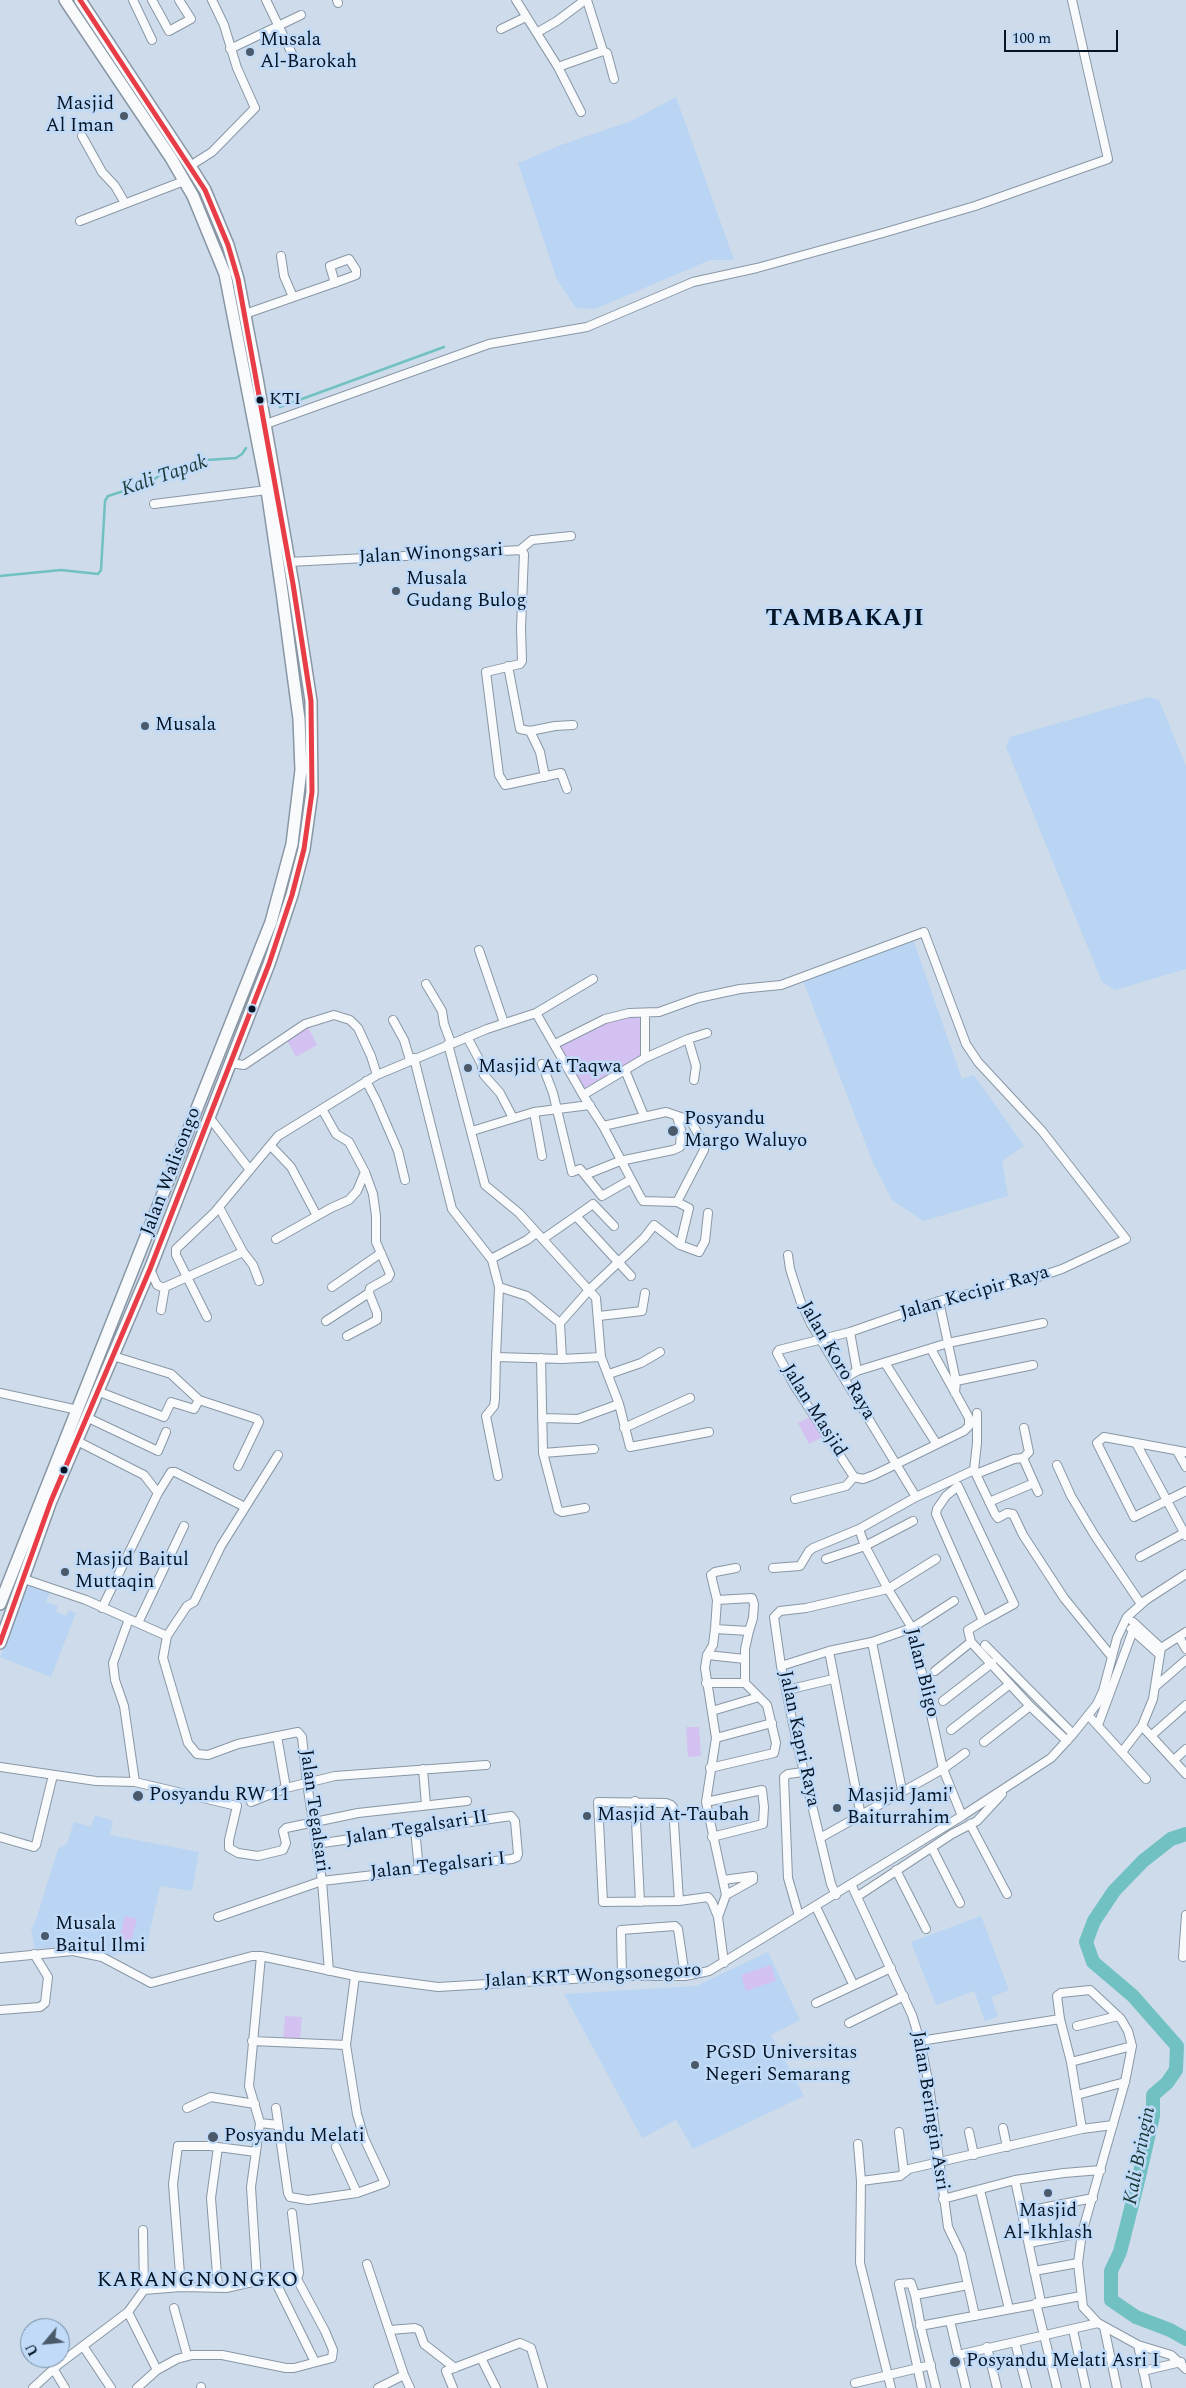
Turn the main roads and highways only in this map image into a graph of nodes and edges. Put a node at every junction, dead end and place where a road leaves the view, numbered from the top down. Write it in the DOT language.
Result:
graph roads {
  1 [pos="65,0"];
  2 [pos="83,1"];
  3 [pos="82,1414"];
  4 [pos="0,1604"];
  5 [pos="0,1643"];
  1 -- 3 [label="highway, Jalan Walisongo"];
  2 -- 3 [label="highway, Jalan Walisongo"];
  3 -- 4 [label="highway, Jalan Walisongo"];
  3 -- 5 [label="highway, Jalan Walisongo"];
}
